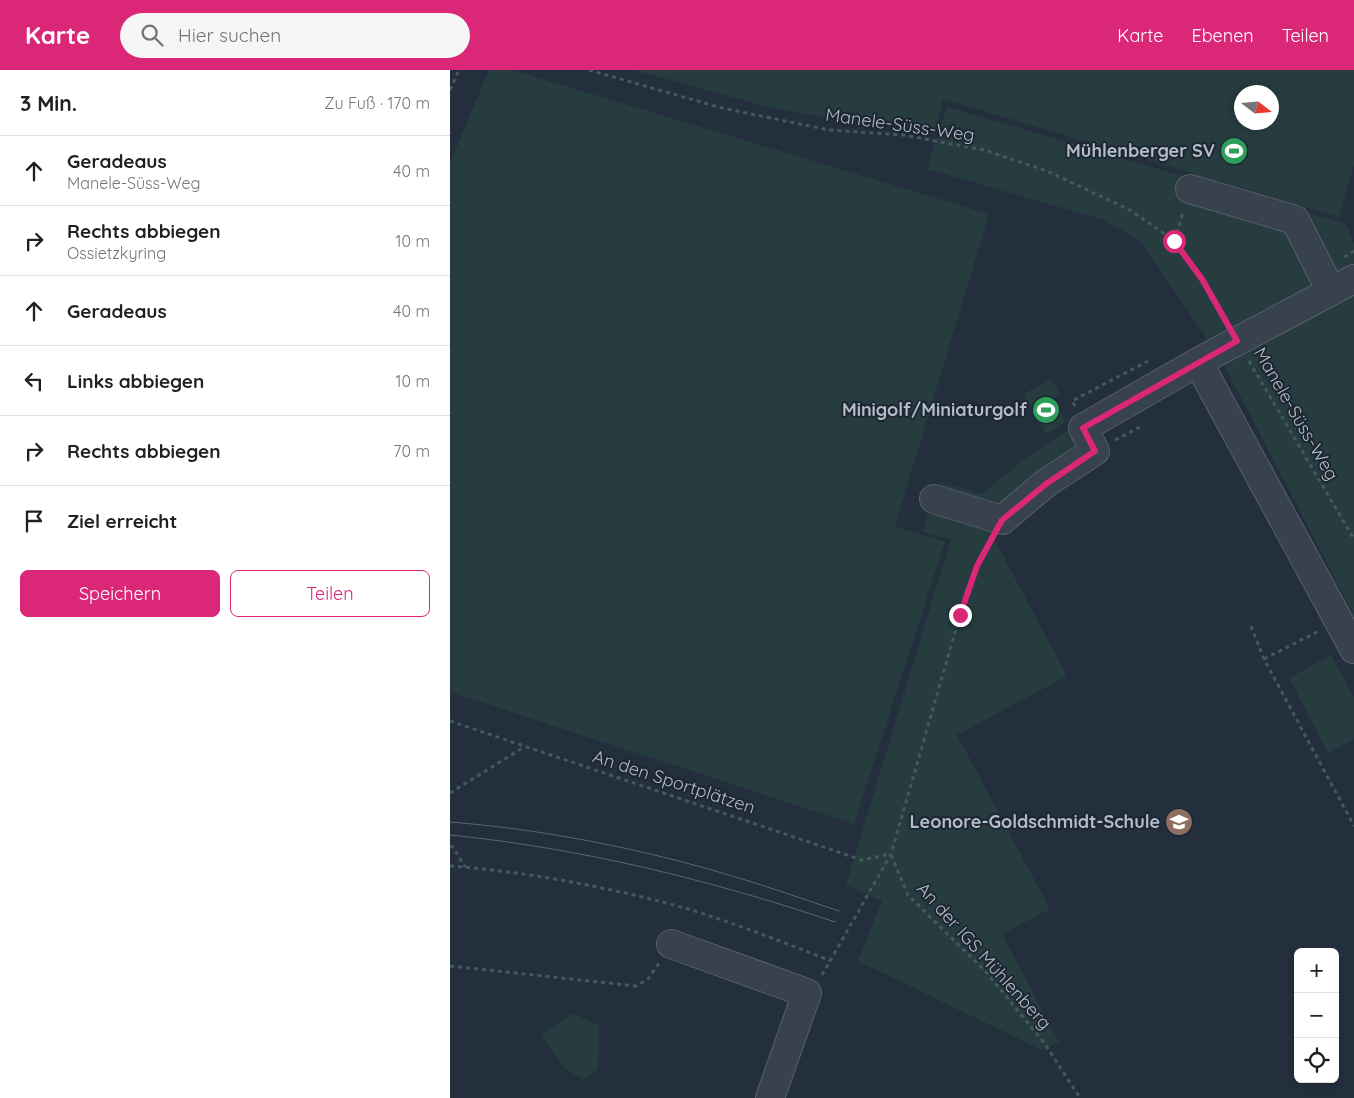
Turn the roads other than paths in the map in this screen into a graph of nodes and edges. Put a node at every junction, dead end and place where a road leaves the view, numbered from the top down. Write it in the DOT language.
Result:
graph roads {
  1 [pos="1190,189"];
  2 [pos="1343,285"];
  3 [pos="1198,362"];
  4 [pos="934,500"];
  5 [pos="1354,649"];
  6 [pos="671,944"];
  7 [pos="770,1098"];
  1 -- 2 [label="street"];
  2 -- 3 [label="street"];
  3 -- 4 [label="street"];
  3 -- 5 [label="street"];
  6 -- 7 [label="street"];
}
